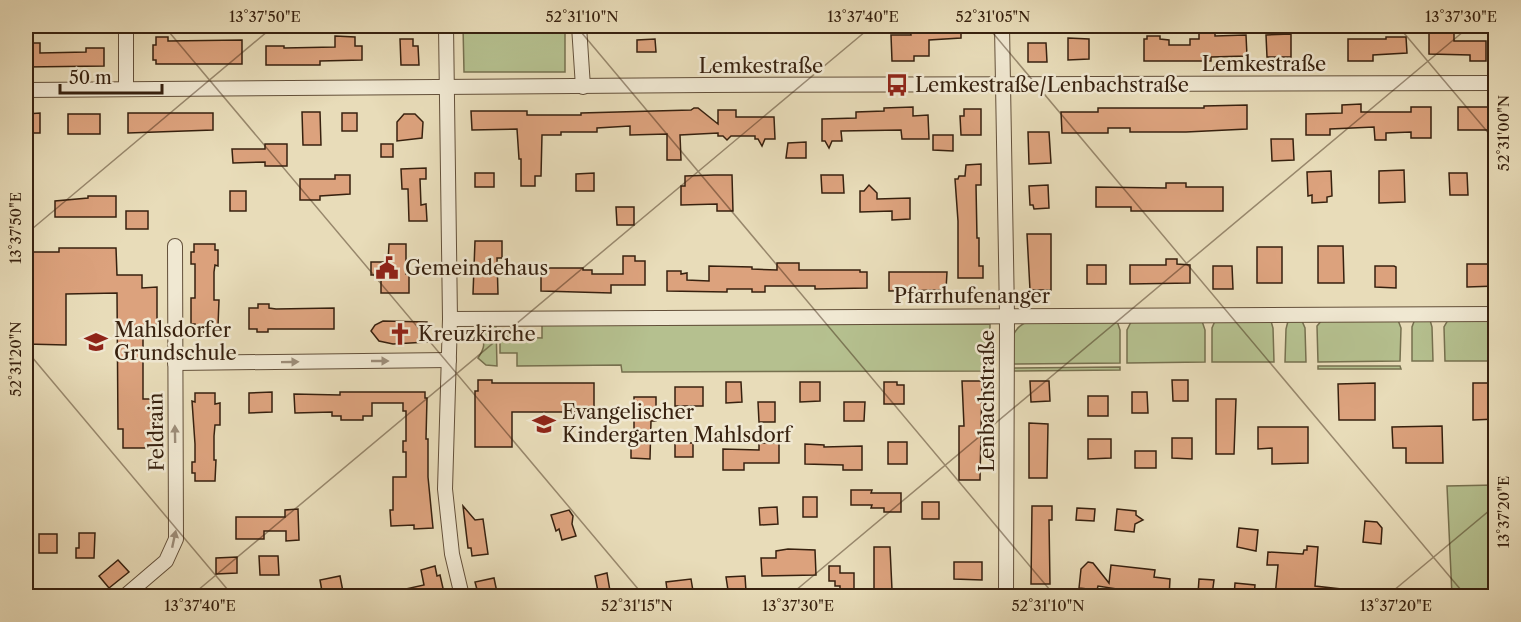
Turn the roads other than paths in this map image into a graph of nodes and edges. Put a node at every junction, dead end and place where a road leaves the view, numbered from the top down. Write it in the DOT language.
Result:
graph roads {
  1 [pos="126,26"];
  2 [pos="446,26"];
  3 [pos="579,26"];
  4 [pos="1002,26"];
  5 [pos="1496,83"];
  6 [pos="1003,85"];
  7 [pos="447,87"];
  8 [pos="583,87"];
  9 [pos="126,88"];
  10 [pos="26,90"];
  11 [pos="175,246"];
  12 [pos="1496,314"];
  13 [pos="1007,315"];
  14 [pos="450,319"];
  15 [pos="449,360"];
  16 [pos="174,363"];
  17 [pos="125,597"];
  18 [pos="462,597"];
  19 [pos="1006,597"];
  1 -- 9 [label="street"];
  2 -- 7 [label="street"];
  3 -- 8 [label="street"];
  4 -- 6 [label="street, Lenbachstraße"];
  5 -- 6 [label="street, Lemkestraße"];
  6 -- 8 [label="street, Lemkestraße"];
  6 -- 13 [label="street, Lenbachstraße"];
  7 -- 8 [label="street, Lemkestraße"];
  7 -- 9 [label="street, Lemkestraße"];
  7 -- 14 [label="street"];
  9 -- 10 [label="street, Lemkestraße"];
  11 -- 16 [label="street, Feldrain"];
  12 -- 13 [label="street, Pfarrhufenanger"];
  13 -- 14 [label="street, Pfarrhufenanger"];
  13 -- 19 [label="street, Lenbachstraße"];
  14 -- 15 [label="street"];
  16 -- 15 [label="street, one-way"];
  15 -- 18 [label="street"];
  17 -- 16 [label="street, Feldrain, one-way"];
}
